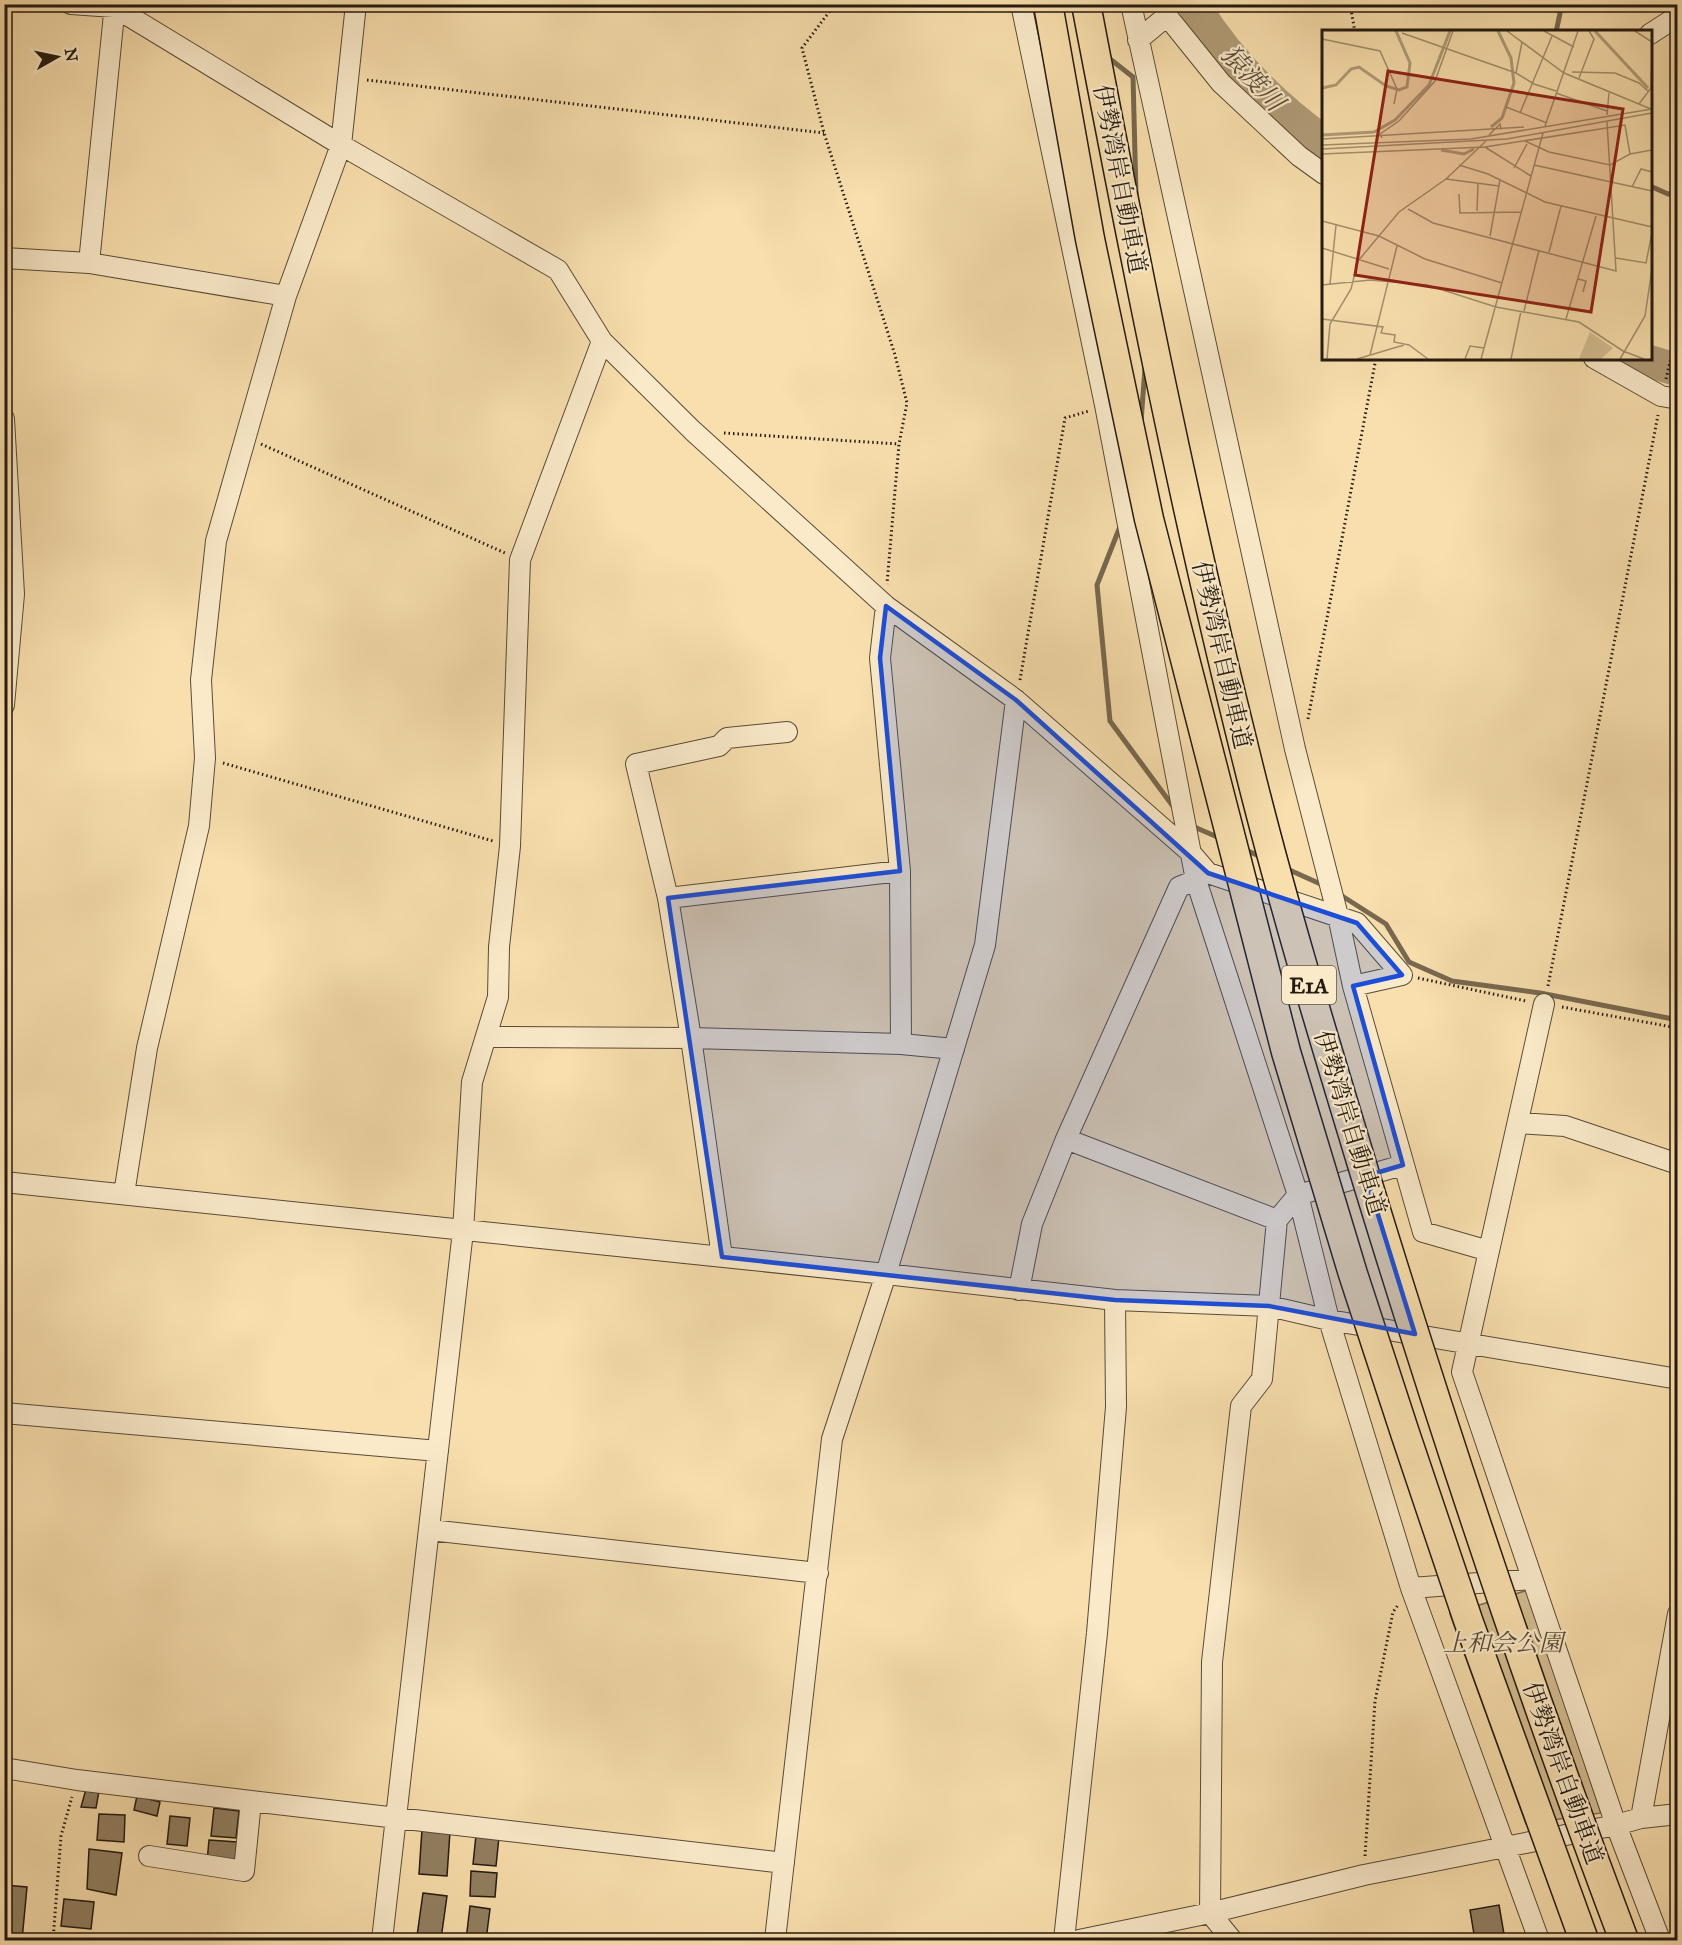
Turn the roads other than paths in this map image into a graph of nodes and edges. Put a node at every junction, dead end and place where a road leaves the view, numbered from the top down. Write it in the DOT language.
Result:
graph roads {
  1 [pos="71,4"];
  2 [pos="356,4"];
  3 [pos="1021,4"];
  4 [pos="1048,4"];
  5 [pos="1086,4"];
  6 [pos="1131,4"];
  7 [pos="115,6"];
  8 [pos="1677,16"];
  9 [pos="1652,33"];
  10 [pos="1138,40"];
  11 [pos="341,145"];
  12 [pos="1322,173"];
  13 [pos="4,258"];
  14 [pos="89,263"];
  15 [pos="286,296"];
  16 [pos="602,340"];
  17 [pos="1598,360"];
  18 [pos="1668,395"];
  19 [pos="4,419"];
  20 [pos="886,606"];
  21 [pos="1016,700"];
  22 [pos="4,705"];
  23 [pos="787,732"];
  24 [pos="1190,852"];
  25 [pos="900,871"];
  26 [pos="1196,880"];
  27 [pos="668,898"];
  28 [pos="1338,916"];
  29 [pos="1353,986"];
  30 [pos="1545,1004"];
  31 [pos="487,1037"];
  32 [pos="691,1038"];
  33 [pos="901,1044"];
  34 [pos="954,1049"];
  35 [pos="1518,1123"];
  36 [pos="1066,1139"];
  37 [pos="1677,1164"];
  38 [pos="1403,1165"];
  39 [pos="4,1182"];
  40 [pos="124,1194"];
  41 [pos="1298,1195"];
  42 [pos="1277,1220"];
  43 [pos="463,1231"];
  44 [pos="1489,1251"];
  45 [pos="722,1257"];
  46 [pos="886,1274"];
  47 [pos="1019,1290"];
  48 [pos="1115,1300"];
  49 [pos="1269,1306"];
  50 [pos="1329,1320"];
  51 [pos="1468,1343"];
  52 [pos="1677,1379"];
  53 [pos="4,1413"];
  54 [pos="438,1451"];
  55 [pos="430,1530"];
  56 [pos="818,1574"];
  57 [pos="1532,1579"];
  58 [pos="1411,1588"];
  59 [pos="1677,1614"];
  60 [pos="4,1768"];
  61 [pos="251,1801"];
  62 [pos="1677,1814"];
  63 [pos="396,1817"];
  64 [pos="1641,1818"];
  65 [pos="1616,1825"];
  66 [pos="1504,1846"];
  67 [pos="149,1856"];
  68 [pos="784,1863"];
  69 [pos="1210,1913"];
  70 [pos="382,1941"];
  71 [pos="775,1941"];
  72 [pos="1064,1941"];
  73 [pos="1079,1941"];
  74 [pos="1232,1941"];
  75 [pos="1539,1941"];
  76 [pos="1584,1941"];
  77 [pos="1624,1941"];
  78 [pos="1660,1941"];
  1 -- 7 [label="street"];
  2 -- 11 [label="street"];
  3 -- 24 [label="street"];
  4 -- 76 [label="highway, 伊勢湾岸自動車道 / E1A, bridge"];
  5 -- 77 [label="highway, 伊勢湾岸自動車道 / E1A, bridge"];
  6 -- 10 [label="street"];
  7 -- 11 [label="street"];
  7 -- 14 [label="street"];
  8 -- 9 [label="street"];
  10 -- 12 [label="street"];
  10 -- 28 [label="street"];
  11 -- 15 [label="street"];
  11 -- 16 [label="street"];
  13 -- 14 [label="street"];
  14 -- 15 [label="street"];
  15 -- 40 [label="street"];
  16 -- 20 [label="street"];
  16 -- 31 [label="street"];
  17 -- 18 [label="street"];
  19 -- 22 [label="street"];
  20 -- 21 [label="street"];
  20 -- 25 [label="street"];
  21 -- 24 [label="street"];
  21 -- 34 [label="street"];
  23 -- 27 [label="street"];
  24 -- 26 [label="street"];
  24 -- 28 [label="street"];
  25 -- 27 [label="street"];
  25 -- 33 [label="street"];
  26 -- 36 [label="street"];
  26 -- 41 [label="street"];
  27 -- 32 [label="street"];
  28 -- 29 [label="street"];
  28 -- 29 [label="street"];
  29 -- 38 [label="street"];
  30 -- 35 [label="street"];
  31 -- 32 [label="street"];
  31 -- 43 [label="street"];
  32 -- 33 [label="street"];
  32 -- 45 [label="street"];
  33 -- 34 [label="street"];
  34 -- 46 [label="street"];
  35 -- 37 [label="street"];
  35 -- 44 [label="street"];
  36 -- 42 [label="street"];
  36 -- 47 [label="street"];
  38 -- 41 [label="street"];
  38 -- 44 [label="street"];
  39 -- 40 [label="street"];
  40 -- 43 [label="street"];
  41 -- 42 [label="street"];
  41 -- 50 [label="street"];
  42 -- 49 [label="street"];
  43 -- 45 [label="street"];
  43 -- 54 [label="street"];
  44 -- 51 [label="street"];
  45 -- 46 [label="street"];
  46 -- 47 [label="street"];
  46 -- 56 [label="street"];
  47 -- 48 [label="street"];
  48 -- 49 [label="street"];
  48 -- 72 [label="street"];
  49 -- 50 [label="street"];
  49 -- 69 [label="street"];
  50 -- 51 [label="street"];
  50 -- 58 [label="street"];
  51 -- 52 [label="street"];
  51 -- 57 [label="street"];
  53 -- 54 [label="street"];
  54 -- 55 [label="street"];
  55 -- 56 [label="street"];
  55 -- 63 [label="street"];
  56 -- 68 [label="street"];
  57 -- 58 [label="street"];
  57 -- 65 [label="street"];
  58 -- 66 [label="street"];
  59 -- 64 [label="street"];
  60 -- 61 [label="street"];
  61 -- 63 [label="street"];
  61 -- 67 [label="street"];
  62 -- 64 [label="street"];
  63 -- 68 [label="street"];
  63 -- 70 [label="street"];
  64 -- 65 [label="street"];
  65 -- 66 [label="street"];
  65 -- 78 [label="street"];
  66 -- 69 [label="street"];
  66 -- 75 [label="street"];
  68 -- 71 [label="street"];
  69 -- 73 [label="street"];
  69 -- 74 [label="street"];
}
